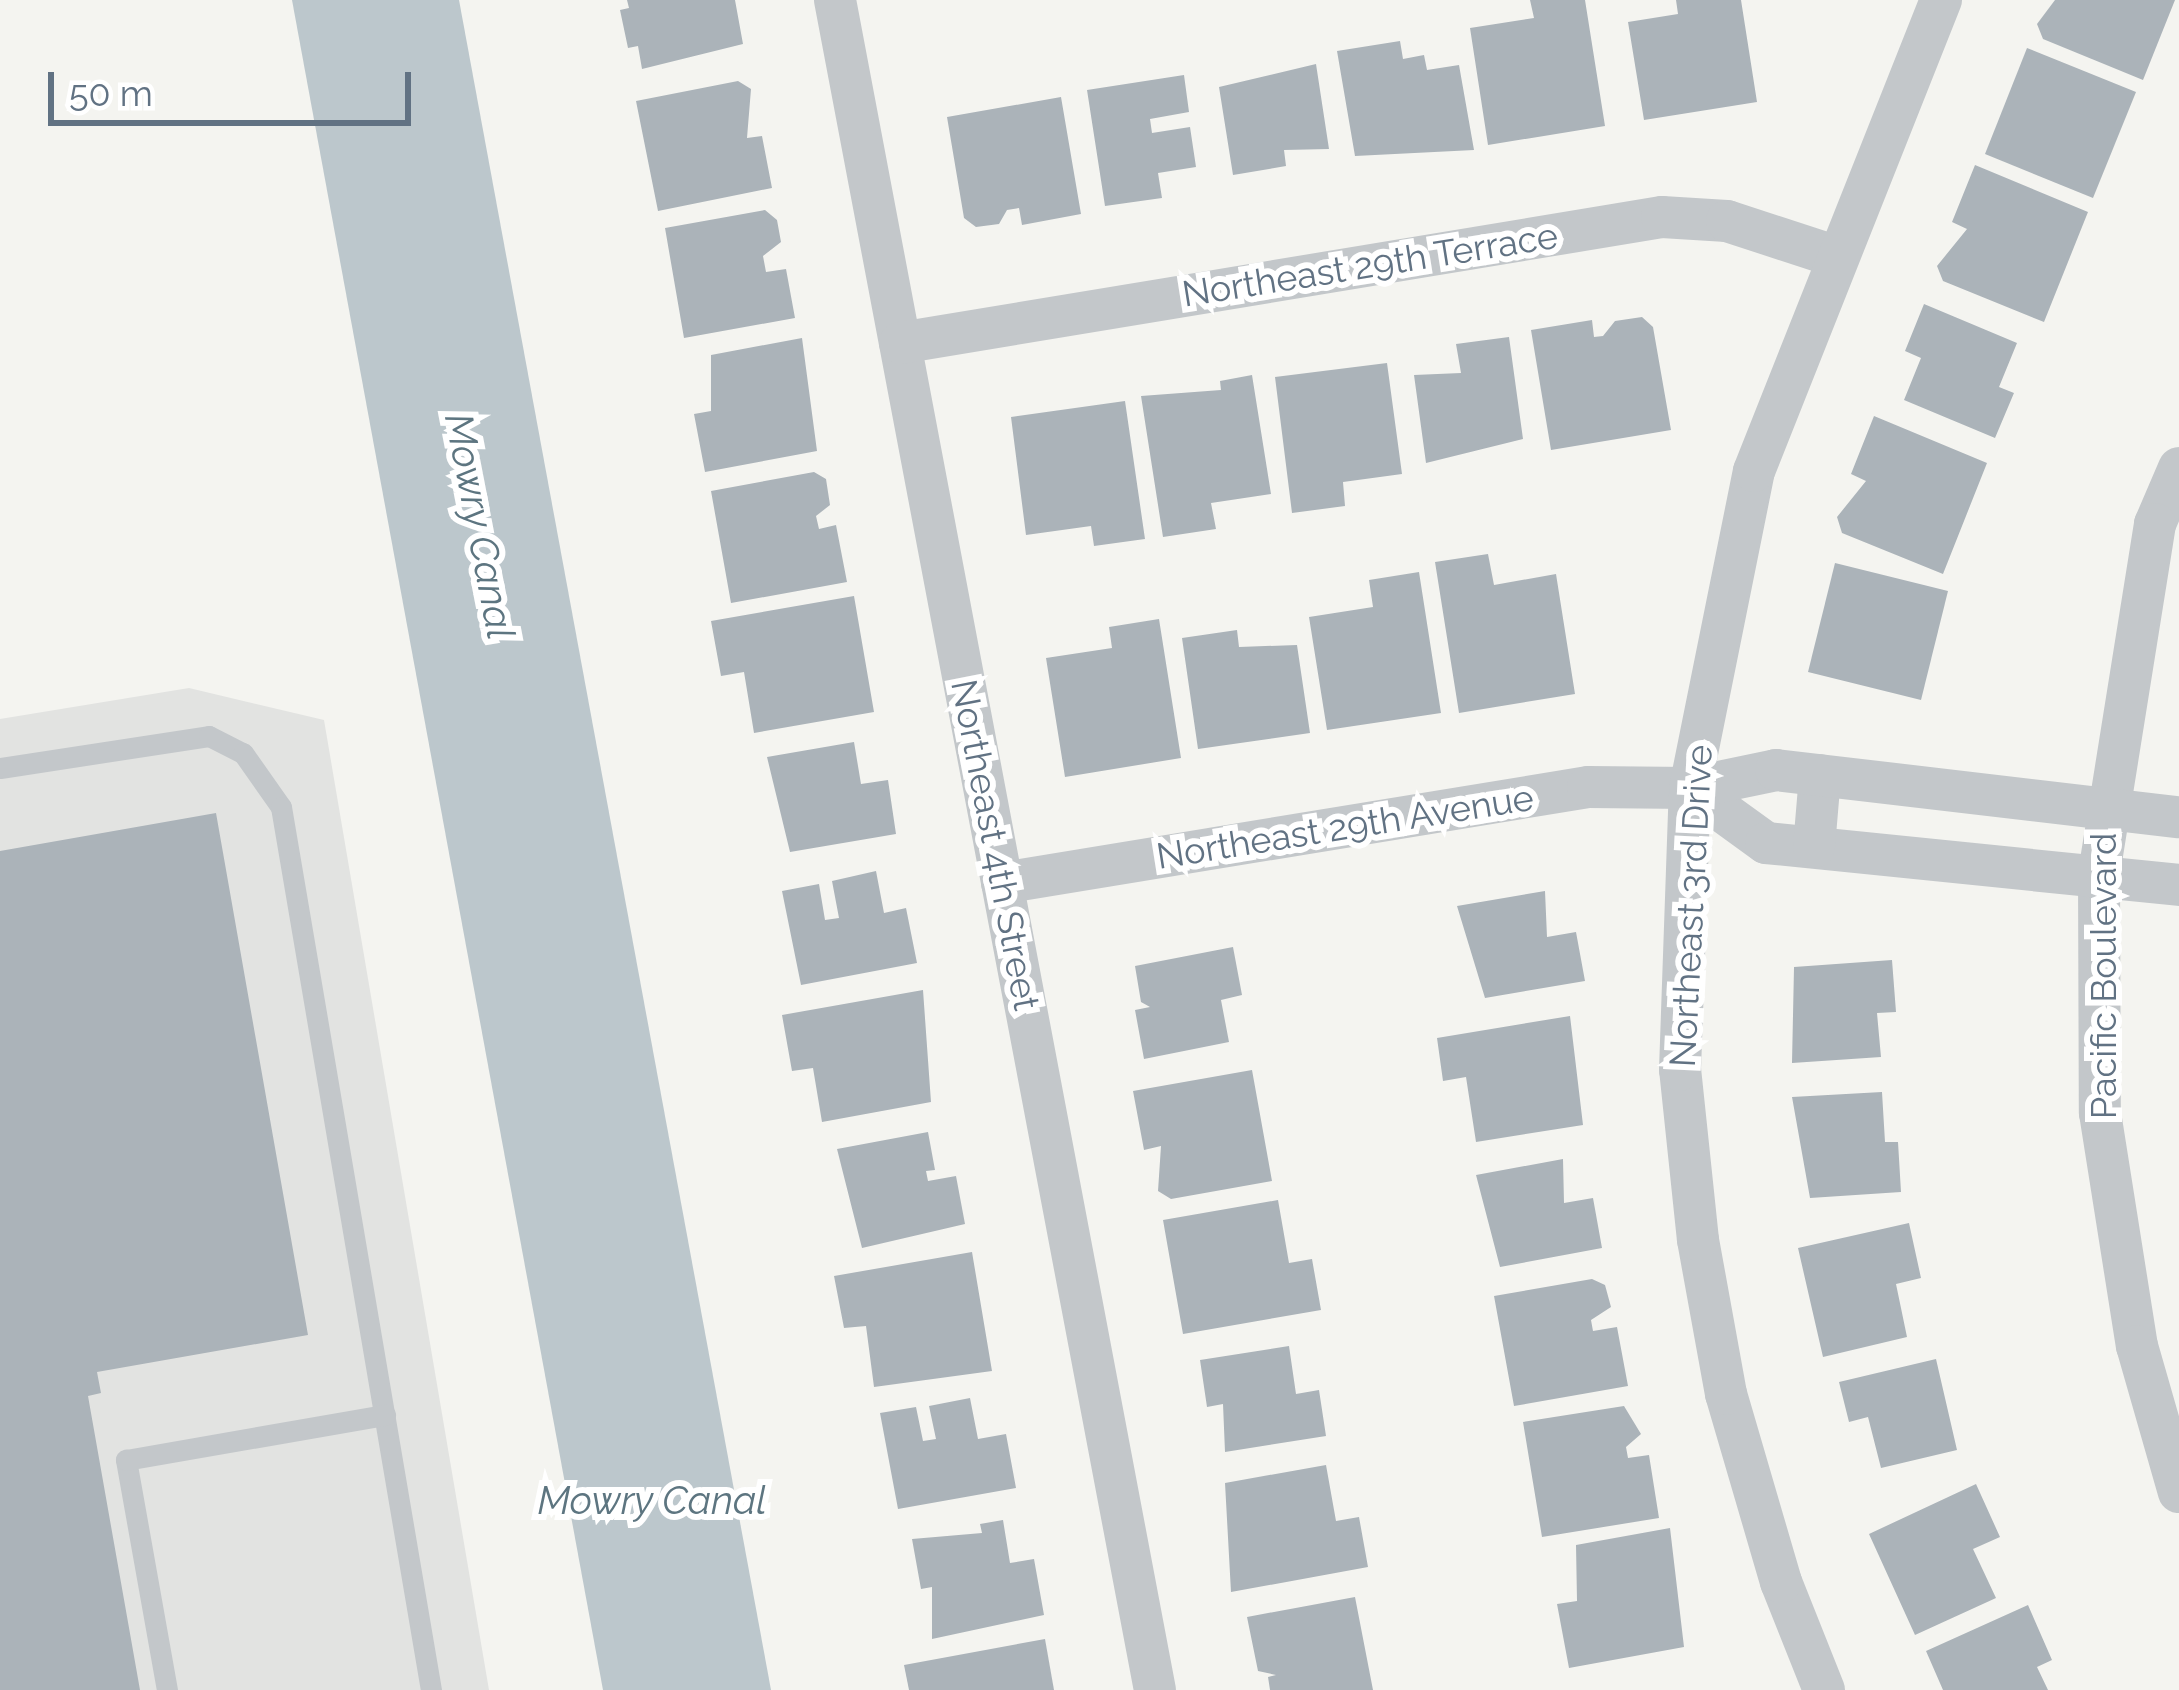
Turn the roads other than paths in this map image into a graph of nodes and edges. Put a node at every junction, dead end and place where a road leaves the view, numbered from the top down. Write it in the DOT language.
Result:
graph roads {
  1 [pos="836,0"];
  2 [pos="1941,0"];
  3 [pos="1837,257"];
  4 [pos="900,343"];
  5 [pos="2179,468"];
  6 [pos="0,768"];
  7 [pos="1820,776"];
  8 [pos="1690,788"];
  9 [pos="2105,810"];
  10 [pos="2179,817"];
  11 [pos="1814,847"];
  12 [pos="2098,875"];
  13 [pos="1002,883"];
  14 [pos="2179,884"];
  15 [pos="2137,1346"];
  16 [pos="2179,1414"];
  17 [pos="385,1415"];
  18 [pos="2179,1492"];
  19 [pos="167,1690"];
  20 [pos="431,1690"];
  21 [pos="1155,1690"];
  22 [pos="1824,1690"];
  1 -- 4 [label="street, Northeast 4th Street"];
  2 -- 3 [label="street, Northeast 3rd Drive"];
  3 -- 4 [label="street, Northeast 29th Terrace"];
  3 -- 8 [label="street, Northeast 3rd Drive"];
  4 -- 13 [label="street, Northeast 4th Street"];
  5 -- 9 [label="street, Pacific Boulevard"];
  6 -- 17 [label="lane"];
  7 -- 8 [label="street, Northeast 29th Avenue"];
  7 -- 9 [label="street, Northeast 29th Avenue"];
  7 -- 11 [label="street"];
  8 -- 11 [label="street"];
  8 -- 13 [label="street, Northeast 29th Avenue"];
  8 -- 22 [label="street, Northeast 3rd Drive"];
  9 -- 10 [label="street, Northeast 29th Avenue"];
  9 -- 12 [label="street, Pacific Boulevard"];
  11 -- 12 [label="street"];
  12 -- 14 [label="street"];
  12 -- 15 [label="street, Pacific Boulevard"];
  13 -- 21 [label="street, Northeast 4th Street"];
  15 -- 16 [label="street, Pacific Boulevard"];
  15 -- 18 [label="street, Pacific Boulevard"];
  17 -- 19 [label="lane"];
  17 -- 20 [label="lane"];
}
